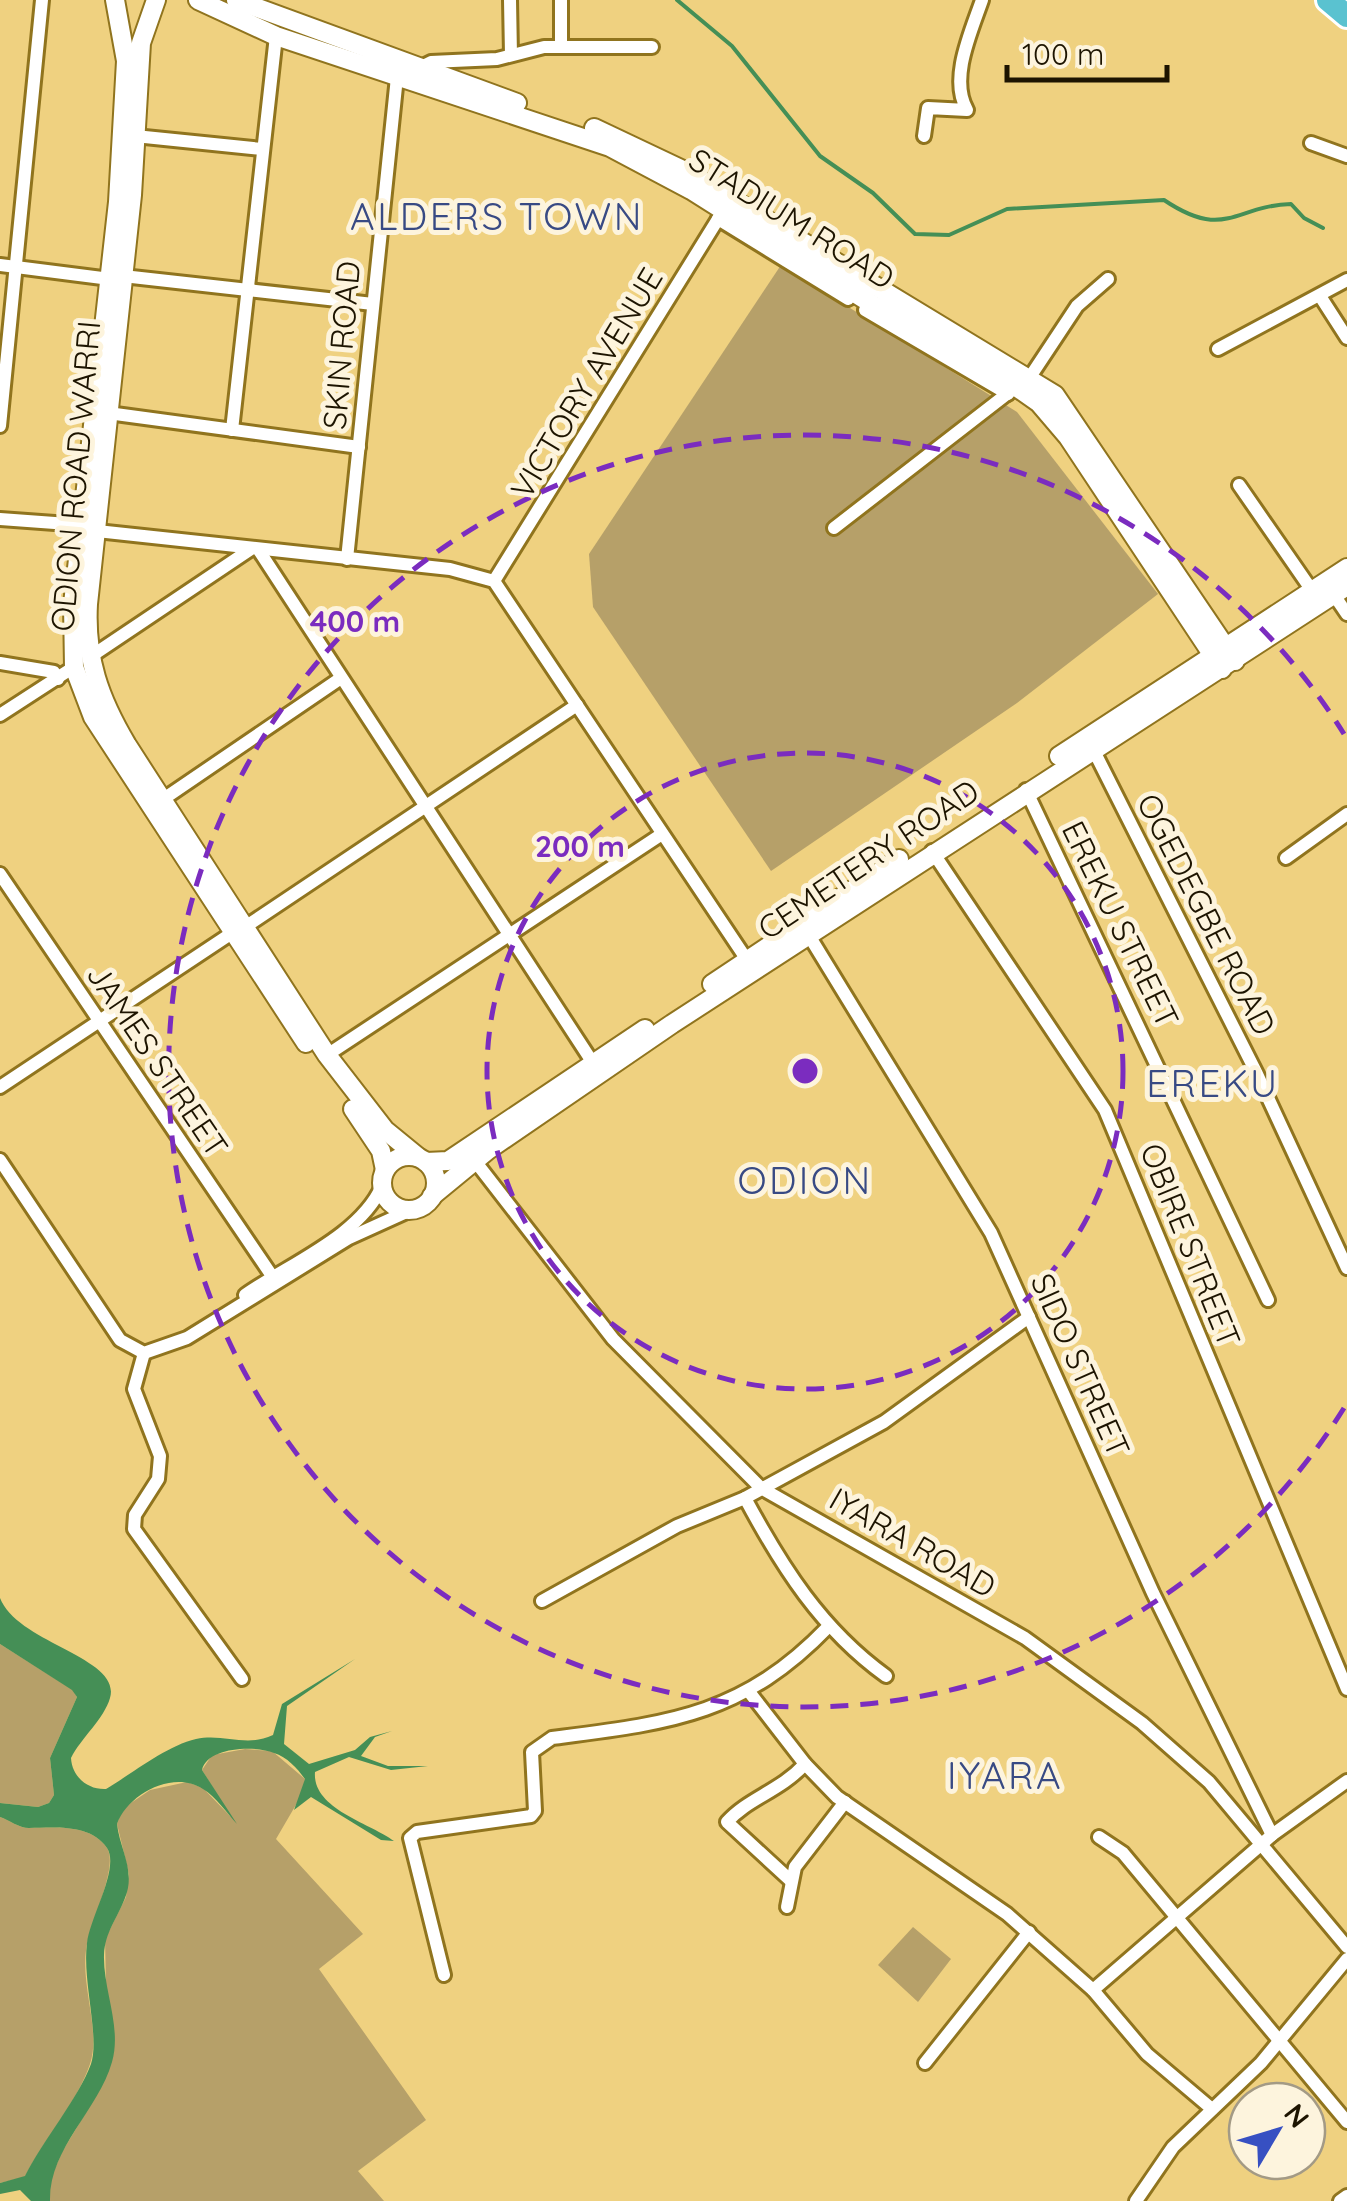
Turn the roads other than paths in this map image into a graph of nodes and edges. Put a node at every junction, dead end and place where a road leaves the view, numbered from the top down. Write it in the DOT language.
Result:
graph roads {
  1 [pos="42,0"];
  2 [pos="115,0"];
  3 [pos="156,0"];
  4 [pos="198,0"];
  5 [pos="236,0"];
  6 [pos="510,0"];
  7 [pos="561,0"];
  8 [pos="982,0"];
  9 [pos="1328,0"];
  10 [pos="259,4"];
  11 [pos="1347,16"];
  12 [pos="276,36"];
  13 [pos="561,47"];
  14 [pos="652,47"];
  15 [pos="511,54"];
  16 [pos="417,69"];
  17 [pos="397,77"];
  18 [pos="134,136"];
  19 [pos="924,136"];
  20 [pos="1311,144"];
  21 [pos="262,149"];
  22 [pos="1347,156"];
  23 [pos="720,215"];
  24 [pos="0,265"];
  25 [pos="16,266"];
  26 [pos="117,278"];
  27 [pos="1108,279"];
  28 [pos="1347,280"];
  29 [pos="247,293"];
  30 [pos="1320,296"];
  31 [pos="374,304"];
  32 [pos="1347,338"];
  33 [pos="1218,349"];
  34 [pos="1018,385"];
  35 [pos="108,413"];
  36 [pos="0,426"];
  37 [pos="232,430"];
  38 [pos="359,447"];
  39 [pos="1239,485"];
  40 [pos="0,519"];
  41 [pos="89,528"];
  42 [pos="834,528"];
  43 [pos="254,549"];
  44 [pos="347,559"];
  45 [pos="1347,568"];
  46 [pos="494,581"];
  47 [pos="1341,590"];
  48 [pos="1313,592"];
  49 [pos="1347,614"];
  50 [pos="1224,658"];
  51 [pos="82,662"];
  52 [pos="0,663"];
  53 [pos="340,678"];
  54 [pos="58,679"];
  55 [pos="577,705"];
  56 [pos="0,715"];
  57 [pos="1093,749"];
  58 [pos="1026,790"];
  59 [pos="162,800"];
  60 [pos="423,806"];
  61 [pos="1347,814"];
  62 [pos="662,834"];
  63 [pos="932,851"];
  64 [pos="1286,858"];
  65 [pos="0,874"];
  66 [pos="238,930"];
  67 [pos="808,934"];
  68 [pos="506,936"];
  69 [pos="747,960"];
  70 [pos="98,1022"];
  71 [pos="326,1055"];
  72 [pos="593,1064"];
  73 [pos="0,1087"];
  74 [pos="0,1160"];
  75 [pos="422,1160"];
  76 [pos="475,1161"];
  77 [pos="384,1178"];
  78 [pos="5,1180"];
  79 [pos="432,1196"];
  80 [pos="414,1209"];
  81 [pos="1347,1268"];
  82 [pos="272,1276"];
  83 [pos="1268,1300"];
  84 [pos="1028,1318"];
  85 [pos="187,1338"];
  86 [pos="144,1353"];
  87 [pos="761,1488"];
  88 [pos="744,1498"];
  89 [pos="542,1601"];
  90 [pos="828,1628"];
  91 [pos="886,1676"];
  92 [pos="242,1678"];
  93 [pos="1347,1689"];
  94 [pos="750,1693"];
  95 [pos="805,1764"];
  96 [pos="1347,1781"];
  97 [pos="845,1802"];
  98 [pos="1272,1835"];
  99 [pos="1099,1837"];
  100 [pos="1262,1848"];
  101 [pos="790,1880"];
  102 [pos="788,1906"];
  103 [pos="1180,1918"];
  104 [pos="1029,1932"];
  105 [pos="1347,1947"];
  106 [pos="1347,1959"];
  107 [pos="444,1975"];
  108 [pos="1092,1990"];
  109 [pos="1280,2038"];
  110 [pos="925,2063"];
  111 [pos="1212,2109"];
  112 [pos="1347,2122"];
  113 [pos="1347,2196"];
  114 [pos="1136,2201"];
  115 [pos="1340,2201"];
  1 -- 25 [label="street"];
  2 -- 26 [label="main road, ODION ROAD WARRI"];
  3 -- 18 [label="main road, ODION ROAD WARRI"];
  4 -- 12 [label="main road, STADIUM ROAD"];
  5 -- 10 [label="main road, STADIUM ROAD"];
  6 -- 15 [label="street"];
  7 -- 13 [label="street"];
  8 -- 19 [label="street"];
  9 -- 11 [label="highway"];
  10 -- 16 [label="main road, STADIUM ROAD"];
  12 -- 17 [label="main road, STADIUM ROAD"];
  12 -- 21 [label="street"];
  13 -- 14 [label="street"];
  13 -- 15 [label="street"];
  15 -- 16 [label="street"];
  16 -- 34 [label="main road, STADIUM ROAD"];
  17 -- 23 [label="main road, STADIUM ROAD"];
  17 -- 31 [label="street, SKIN ROAD"];
  18 -- 21 [label="street"];
  18 -- 26 [label="main road, ODION ROAD WARRI"];
  20 -- 22 [label="street"];
  21 -- 29 [label="street"];
  23 -- 34 [label="main road, STADIUM ROAD"];
  23 -- 46 [label="street, VICTORY AVENUE"];
  24 -- 25 [label="street"];
  25 -- 26 [label="street"];
  25 -- 36 [label="street"];
  26 -- 29 [label="street"];
  26 -- 35 [label="main road, ODION ROAD WARRI"];
  26 -- 41 [label="main road, ODION ROAD WARRI"];
  27 -- 34 [label="street"];
  28 -- 30 [label="street"];
  29 -- 31 [label="street"];
  29 -- 37 [label="street"];
  30 -- 32 [label="street"];
  30 -- 33 [label="street"];
  31 -- 38 [label="street, SKIN ROAD"];
  34 -- 42 [label="street"];
  34 -- 50 [label="main road, STADIUM ROAD"];
  35 -- 37 [label="street"];
  35 -- 41 [label="main road, ODION ROAD WARRI"];
  37 -- 38 [label="street"];
  38 -- 44 [label="street, SKIN ROAD"];
  39 -- 48 [label="street"];
  40 -- 41 [label="street"];
  41 -- 43 [label="street"];
  41 -- 51 [label="main road, ODION ROAD WARRI"];
  43 -- 44 [label="street"];
  43 -- 51 [label="street"];
  43 -- 53 [label="street"];
  44 -- 46 [label="street"];
  45 -- 48 [label="main road, CEMETERY ROAD"];
  46 -- 55 [label="street"];
  47 -- 49 [label="street"];
  47 -- 50 [label="main road, CEMETERY ROAD"];
  48 -- 50 [label="main road, CEMETERY ROAD"];
  50 -- 57 [label="main road, CEMETERY ROAD"];
  50 -- 69 [label="main road, CEMETERY ROAD"];
  51 -- 54 [label="street"];
  51 -- 59 [label="main road, ODION ROAD WARRI"];
  51 -- 66 [label="main road, ODION ROAD WARRI"];
  52 -- 54 [label="street"];
  53 -- 59 [label="street"];
  53 -- 60 [label="street"];
  54 -- 56 [label="street"];
  55 -- 60 [label="street"];
  55 -- 62 [label="street"];
  57 -- 58 [label="main road, CEMETERY ROAD"];
  57 -- 81 [label="street, OGEDEGBE ROAD"];
  58 -- 63 [label="main road, CEMETERY ROAD"];
  58 -- 83 [label="street, EREKU STREET"];
  59 -- 66 [label="main road, ODION ROAD WARRI"];
  60 -- 66 [label="street"];
  60 -- 68 [label="street"];
  61 -- 64 [label="street"];
  62 -- 68 [label="street"];
  62 -- 69 [label="street"];
  63 -- 67 [label="main road, CEMETERY ROAD"];
  63 -- 93 [label="street, OBIRE STREET"];
  65 -- 70 [label="street, JAMES STREET"];
  66 -- 70 [label="street"];
  66 -- 71 [label="main road, ODION ROAD WARRI"];
  66 -- 77 [label="main road, ODION ROAD WARRI"];
  67 -- 76 [label="main road, CEMETERY ROAD"];
  67 -- 84 [label="street, SIDO STREET"];
  68 -- 71 [label="street"];
  68 -- 72 [label="street"];
  69 -- 72 [label="main road, CEMETERY ROAD"];
  70 -- 73 [label="street"];
  70 -- 82 [label="street, JAMES STREET"];
  71 -- 75 [label="main road, ODION ROAD WARRI"];
  72 -- 75 [label="main road, CEMETERY ROAD"];
  74 -- 78 [label="street"];
  75 -- 77 [label="main road"];
  75 -- 79 [label="main road"];
  76 -- 79 [label="main road, CEMETERY ROAD"];
  76 -- 87 [label="street, IYARA ROAD"];
  77 -- 80 [label="main road"];
  77 -- 82 [label="street"];
  78 -- 86 [label="street"];
  79 -- 80 [label="main road"];
  80 -- 85 [label="street"];
  82 -- 85 [label="street"];
  84 -- 87 [label="street"];
  84 -- 98 [label="street, SIDO STREET"];
  85 -- 86 [label="street"];
  86 -- 92 [label="street"];
  87 -- 88 [label="street"];
  87 -- 100 [label="street, IYARA ROAD"];
  88 -- 89 [label="street"];
  88 -- 90 [label="street"];
  90 -- 91 [label="street"];
  90 -- 94 [label="street"];
  94 -- 95 [label="street"];
  94 -- 107 [label="street"];
  95 -- 97 [label="street"];
  95 -- 101 [label="street"];
  96 -- 98 [label="street"];
  97 -- 101 [label="street"];
  97 -- 104 [label="street"];
  98 -- 100 [label="street"];
  99 -- 103 [label="street"];
  100 -- 103 [label="street"];
  100 -- 105 [label="street, IYARA ROAD"];
  101 -- 102 [label="street"];
  103 -- 108 [label="street"];
  103 -- 109 [label="street"];
  104 -- 108 [label="street"];
  104 -- 110 [label="street"];
  106 -- 109 [label="street"];
  108 -- 111 [label="street"];
  109 -- 111 [label="street"];
  109 -- 112 [label="street"];
  111 -- 114 [label="street"];
  113 -- 115 [label="street"];
}
